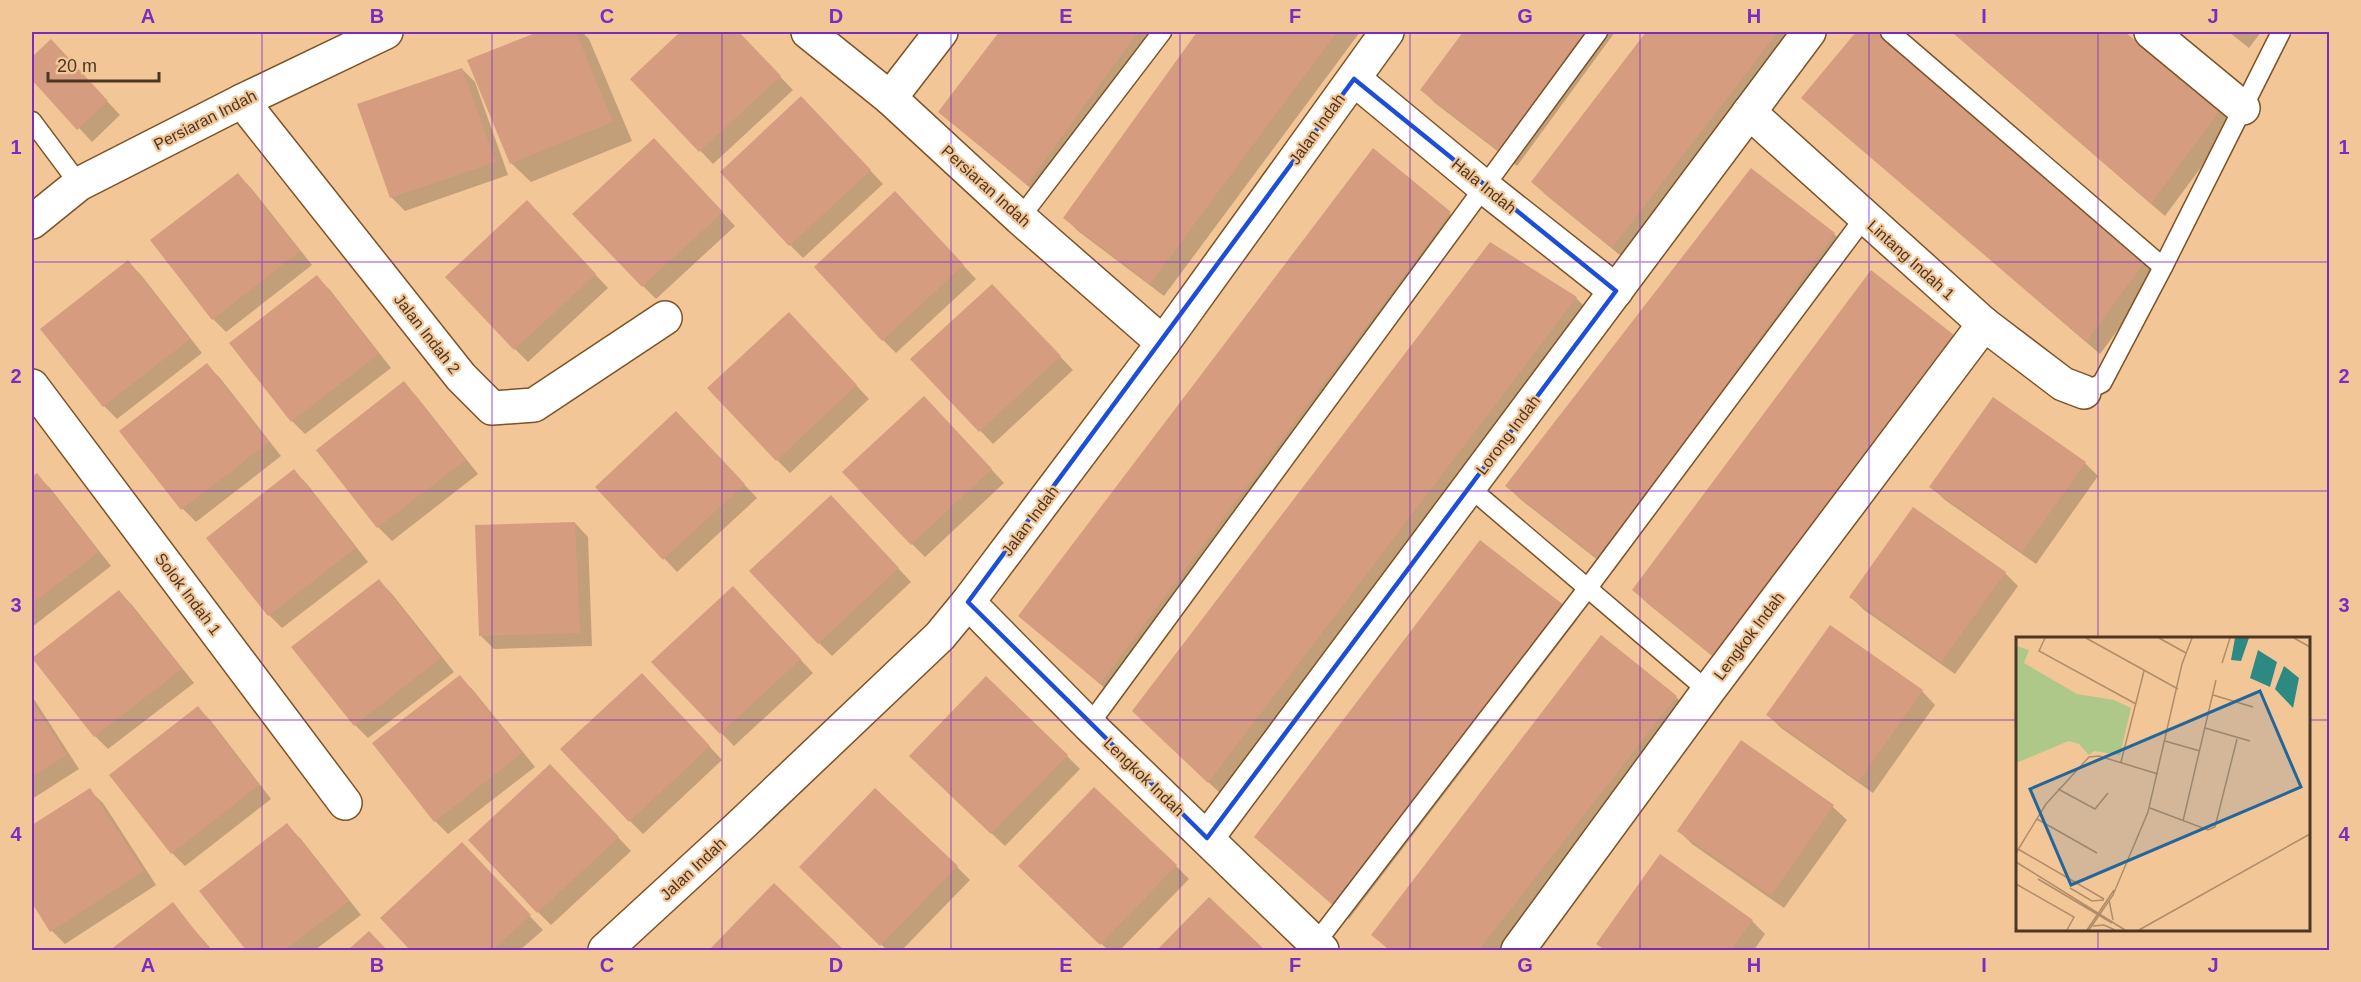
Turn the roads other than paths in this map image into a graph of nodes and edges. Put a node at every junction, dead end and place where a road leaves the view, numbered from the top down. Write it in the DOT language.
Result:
graph roads {
  1 [pos="386,32"];
  2 [pos="808,32"];
  3 [pos="941,32"];
  4 [pos="1162,32"];
  5 [pos="1388,32"];
  6 [pos="1598,32"];
  7 [pos="1809,32"];
  8 [pos="1890,32"];
  9 [pos="2151,32"];
  10 [pos="2281,32"];
  11 [pos="1354,79"];
  12 [pos="890,99"];
  13 [pos="242,101"];
  14 [pos="2242,108"];
  15 [pos="1749,112"];
  16 [pos="32,121"];
  17 [pos="79,184"];
  18 [pos="1483,186"];
  19 [pos="1020,218"];
  20 [pos="1864,218"];
  21 [pos="32,222"];
  22 [pos="2163,267"];
  23 [pos="1616,291"];
  24 [pos="665,318"];
  25 [pos="1984,324"];
  26 [pos="1163,343"];
  27 [pos="32,386"];
  28 [pos="2084,392"];
  29 [pos="1469,487"];
  30 [pos="1587,589"];
  31 [pos="968,602"];
  32 [pos="1708,691"];
  33 [pos="1089,725"];
  34 [pos="345,803"];
  35 [pos="1207,838"];
  36 [pos="1319,947"];
  37 [pos="605,951"];
  38 [pos="1518,951"];
  1 -- 13 [label="street, Persiaran Indah"];
  2 -- 12 [label="street, Persiaran Indah"];
  3 -- 12 [label="street"];
  4 -- 19 [label="lane"];
  5 -- 11 [label="street, Jalan Indah"];
  6 -- 18 [label="lane"];
  7 -- 15 [label="street, Lorong Indah"];
  8 -- 22 [label="lane"];
  9 -- 14 [label="street"];
  10 -- 14 [label="lane"];
  11 -- 18 [label="street, Hala Indah"];
  11 -- 26 [label="street, Jalan Indah"];
  12 -- 19 [label="street, Persiaran Indah"];
  13 -- 17 [label="street, Persiaran Indah"];
  13 -- 24 [label="street, Jalan Indah 2"];
  14 -- 22 [label="lane"];
  15 -- 20 [label="street, Lintang Indah 1"];
  15 -- 23 [label="street, Lorong Indah"];
  16 -- 17 [label="lane"];
  17 -- 21 [label="street, Persiaran Indah"];
  18 -- 23 [label="street, Hala Indah"];
  18 -- 33 [label="lane"];
  19 -- 26 [label="street, Persiaran Indah"];
  20 -- 25 [label="street, Lintang Indah 1"];
  20 -- 30 [label="lane"];
  22 -- 28 [label="lane"];
  23 -- 29 [label="street, Lorong Indah"];
  25 -- 28 [label="street, Lintang Indah 1"];
  25 -- 32 [label="street, Lengkok Indah"];
  26 -- 31 [label="street, Jalan Indah"];
  27 -- 34 [label="street, Solok Indah 1"];
  29 -- 30 [label="lane"];
  29 -- 35 [label="street, Lorong Indah"];
  30 -- 32 [label="lane"];
  30 -- 36 [label="lane"];
  31 -- 33 [label="street, Lengkok Indah"];
  31 -- 37 [label="street, Jalan Indah"];
  32 -- 38 [label="street, Lengkok Indah"];
  33 -- 35 [label="street, Lengkok Indah"];
  35 -- 36 [label="street, Lengkok Indah"];
}
